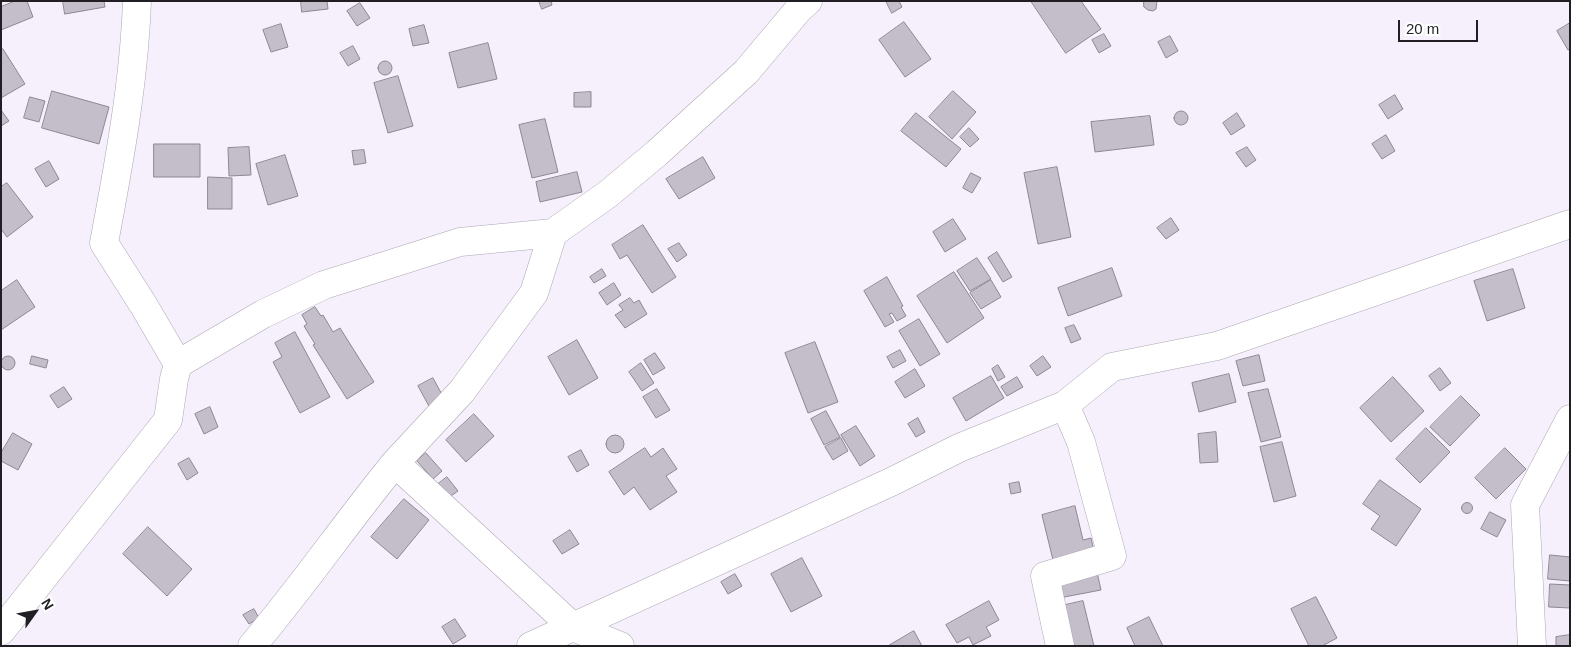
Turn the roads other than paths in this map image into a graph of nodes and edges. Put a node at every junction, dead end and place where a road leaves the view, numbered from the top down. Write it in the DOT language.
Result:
graph roads {
  1 [pos="137,1"];
  2 [pos="808,1"];
  3 [pos="1570,224"];
  4 [pos="554,233"];
  5 [pos="178,364"];
  6 [pos="1065,405"];
  7 [pos="1570,419"];
  8 [pos="395,463"];
  9 [pos="573,627"];
  10 [pos="1,631"];
  11 [pos="252,646"];
  12 [pos="532,646"];
  13 [pos="620,646"];
  14 [pos="1060,646"];
  15 [pos="1532,646"];
  1 -- 5 [label="street"];
  2 -- 4 [label="street"];
  3 -- 6 [label="street"];
  4 -- 5 [label="street"];
  4 -- 8 [label="street"];
  5 -- 10 [label="street"];
  6 -- 9 [label="street"];
  6 -- 14 [label="street"];
  7 -- 15 [label="street"];
  8 -- 9 [label="street"];
  8 -- 11 [label="street"];
  9 -- 12 [label="street"];
  9 -- 13 [label="street"];
}
